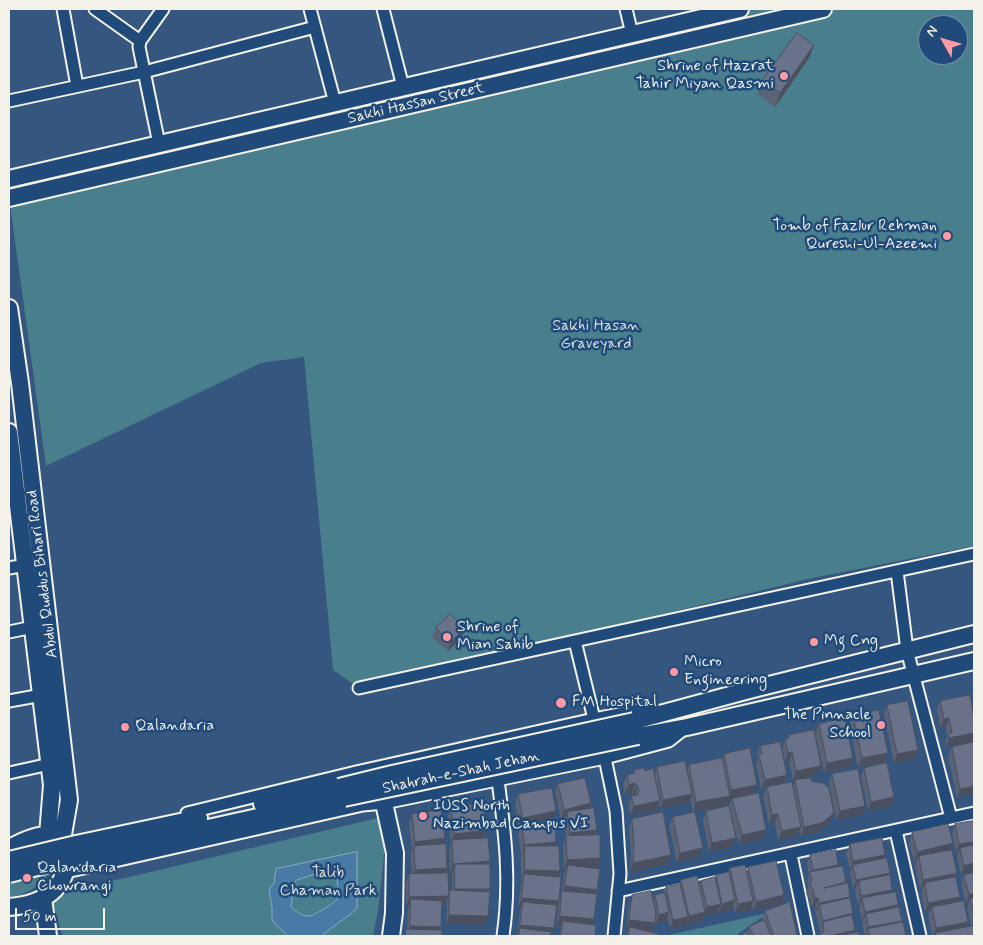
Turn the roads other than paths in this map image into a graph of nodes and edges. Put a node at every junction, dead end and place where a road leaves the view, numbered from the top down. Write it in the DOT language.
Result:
graph roads {
  1 [pos="63,9"];
  2 [pos="95,9"];
  3 [pos="163,9"];
  4 [pos="310,9"];
  5 [pos="382,9"];
  6 [pos="626,9"];
  7 [pos="740,9"];
  8 [pos="823,9"];
  9 [pos="315,27"];
  10 [pos="632,34"];
  11 [pos="140,41"];
  12 [pos="144,72"];
  13 [pos="77,86"];
  14 [pos="403,87"];
  15 [pos="9,101"];
  16 [pos="335,103"];
  17 [pos="159,144"];
  18 [pos="9,179"];
  19 [pos="9,198"];
  20 [pos="9,308"];
  21 [pos="9,434"];
  22 [pos="13,489"];
  23 [pos="974,554"];
  24 [pos="26,566"];
  25 [pos="9,568"];
  26 [pos="897,571"];
  27 [pos="33,627"];
  28 [pos="9,632"];
  29 [pos="974,634"];
  30 [pos="576,641"];
  31 [pos="908,650"];
  32 [pos="974,661"];
  33 [pos="913,675"];
  34 [pos="360,688"];
  35 [pos="42,695"];
  36 [pos="9,701"];
  37 [pos="664,714"];
  38 [pos="594,719"];
  39 [pos="687,727"];
  40 [pos="636,728"];
  41 [pos="605,758"];
  42 [pos="50,764"];
  43 [pos="356,772"];
  44 [pos="9,773"];
  45 [pos="498,780"];
  46 [pos="384,803"];
  47 [pos="363,806"];
  48 [pos="974,813"];
  49 [pos="951,818"];
  50 [pos="896,832"];
  51 [pos="59,839"];
  52 [pos="9,848"];
  53 [pos="791,855"];
  54 [pos="9,860"];
  55 [pos="66,872"];
  56 [pos="9,874"];
  57 [pos="618,891"];
  58 [pos="43,898"];
  59 [pos="9,907"];
  60 [pos="48,936"];
  61 [pos="391,936"];
  62 [pos="503,936"];
  63 [pos="614,936"];
  64 [pos="808,936"];
  65 [pos="920,936"];
  1 -- 13 [label="street"];
  2 -- 11 [label="street"];
  3 -- 11 [label="street"];
  4 -- 9 [label="street"];
  5 -- 14 [label="street"];
  6 -- 10 [label="street"];
  7 -- 10 [label="main road, Sakhi Hassan Street"];
  8 -- 19 [label="main road, Sakhi Hassan Street"];
  9 -- 12 [label="street"];
  9 -- 16 [label="street"];
  10 -- 14 [label="main road, Sakhi Hassan Street"];
  11 -- 12 [label="street"];
  12 -- 13 [label="street"];
  12 -- 17 [label="street"];
  13 -- 15 [label="street"];
  14 -- 16 [label="main road, Sakhi Hassan Street"];
  16 -- 17 [label="main road, Sakhi Hassan Street"];
  17 -- 18 [label="main road, Sakhi Hassan Street"];
  20 -- 51 [label="main road, Abdul Quddus Bihari Road"];
  21 -- 22 [label="main road, Abdul Quddus Bihari Road"];
  22 -- 24 [label="main road, Abdul Quddus Bihari Road"];
  23 -- 26 [label="street"];
  24 -- 25 [label="street"];
  24 -- 27 [label="main road, Abdul Quddus Bihari Road"];
  26 -- 30 [label="street"];
  26 -- 31 [label="street"];
  27 -- 28 [label="street"];
  27 -- 35 [label="main road, Abdul Quddus Bihari Road"];
  29 -- 31 [label="main road, Shahrah-e-Shah Jehan"];
  30 -- 34 [label="street"];
  30 -- 38 [label="street"];
  31 -- 33 [label="street"];
  31 -- 37 [label="main road, Shahrah-e-Shah Jehan"];
  32 -- 33 [label="main road, Shahrah-e-Shah Jehan"];
  33 -- 39 [label="main road, Shahrah-e-Shah Jehan"];
  33 -- 49 [label="street"];
  35 -- 36 [label="street"];
  35 -- 42 [label="main road, Abdul Quddus Bihari Road"];
  37 -- 38 [label="street"];
  37 -- 40 [label="main road, Shahrah-e-Shah Jehan"];
  38 -- 43 [label="street"];
  39 -- 40 [label="main road, Shahrah-e-Shah Jehan"];
  39 -- 41 [label="street"];
  40 -- 54 [label="main road, Shahrah-e-Shah Jehan, bridge"];
  40 -- 56 [label="main road, Shahrah-e-Shah Jehan, bridge"];
  41 -- 45 [label="street"];
  41 -- 57 [label="street"];
  42 -- 44 [label="street"];
  42 -- 51 [label="main road, Abdul Quddus Bihari Road"];
  43 -- 47 [label="street"];
  43 -- 51 [label="street"];
  45 -- 46 [label="street"];
  45 -- 62 [label="street"];
  46 -- 47 [label="street"];
  46 -- 61 [label="main road"];
  47 -- 55 [label="street"];
  48 -- 49 [label="street"];
  49 -- 50 [label="street"];
  50 -- 53 [label="street"];
  50 -- 65 [label="street"];
  51 -- 52 [label="main road"];
  51 -- 55 [label="main road"];
  53 -- 57 [label="street"];
  53 -- 64 [label="street"];
  55 -- 58 [label="main road"];
  57 -- 63 [label="street"];
  58 -- 59 [label="main road"];
  58 -- 60 [label="main road"];
}
